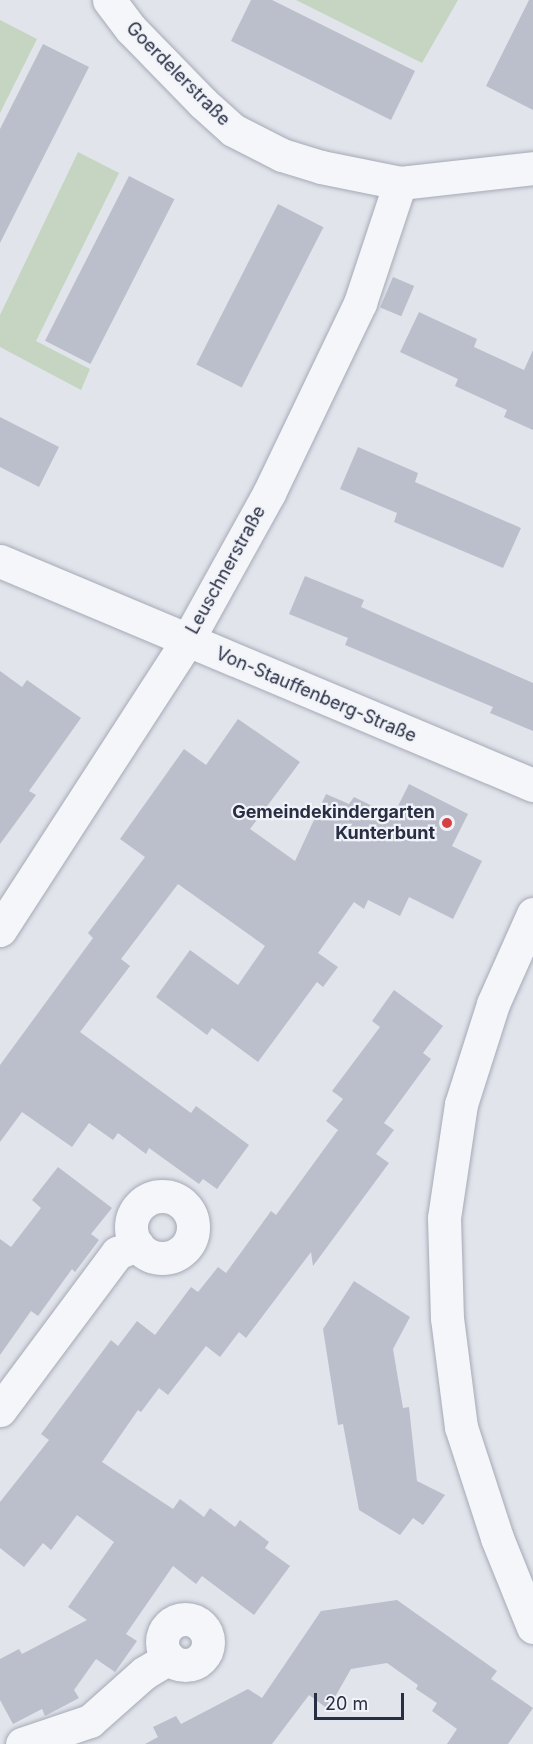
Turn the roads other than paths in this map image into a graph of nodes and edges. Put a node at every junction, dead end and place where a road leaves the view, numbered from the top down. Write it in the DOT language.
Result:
graph roads {
  1 [pos="109,0"];
  2 [pos="533,168"];
  3 [pos="400,183"];
  4 [pos="0,561"];
  5 [pos="187,641"];
  6 [pos="533,785"];
  7 [pos="533,914"];
  8 [pos="0,930"];
  9 [pos="137,1245"];
  10 [pos="0,1410"];
  11 [pos="523,1575"];
  12 [pos="533,1627"];
  13 [pos="169,1658"];
  14 [pos="22,1744"];
  1 -- 3 [label="street, Goerdelerstraße"];
  2 -- 3 [label="street, Goerdelerstraße"];
  3 -- 5 [label="street, Leuschnerstraße"];
  4 -- 5 [label="street, Von-Stauffenberg-Straße"];
  5 -- 6 [label="street, Von-Stauffenberg-Straße"];
  5 -- 8 [label="street, Leuschnerstraße"];
  7 -- 11 [label="street"];
  9 -- 10 [label="street"];
  11 -- 12 [label="street"];
  13 -- 14 [label="street"];
}
